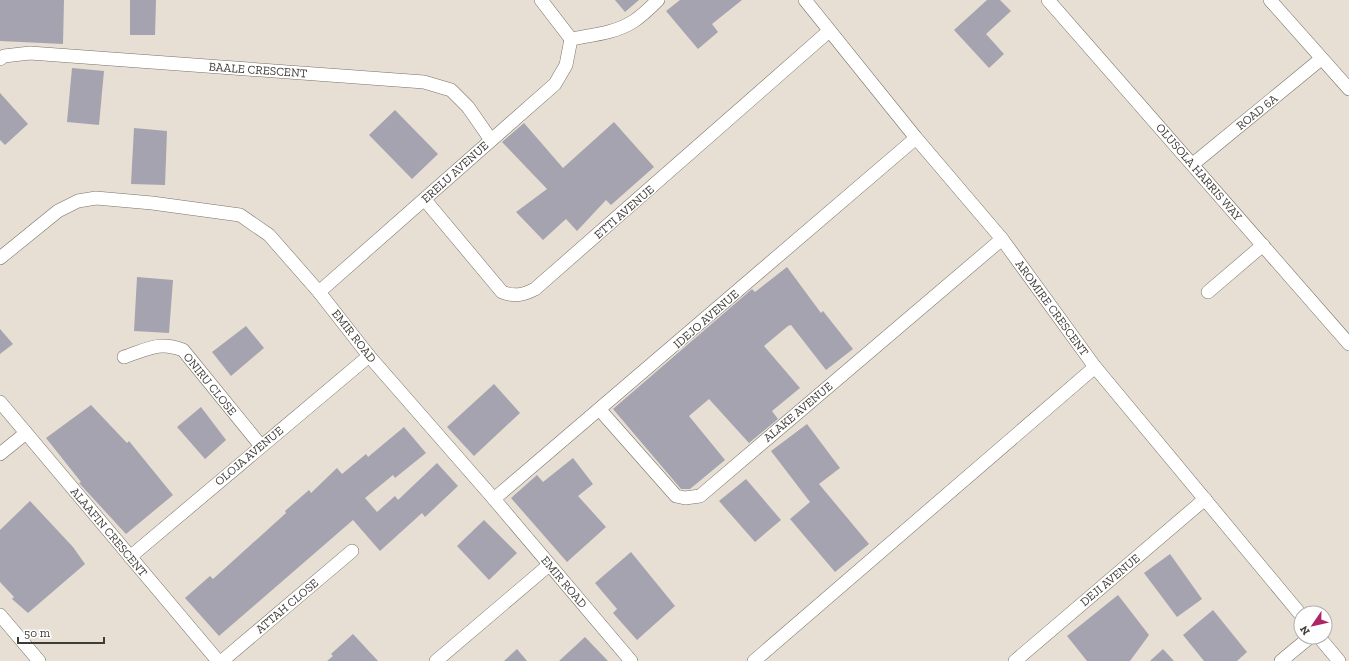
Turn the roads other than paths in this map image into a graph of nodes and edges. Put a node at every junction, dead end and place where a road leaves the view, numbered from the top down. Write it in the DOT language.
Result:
graph roads {
  1 [pos="541,0"];
  2 [pos="658,0"];
  3 [pos="805,0"];
  4 [pos="1048,0"];
  5 [pos="1270,0"];
  6 [pos="829,31"];
  7 [pos="571,39"];
  8 [pos="0,58"];
  9 [pos="1321,59"];
  10 [pos="1349,89"];
  11 [pos="916,138"];
  12 [pos="491,140"];
  13 [pos="1193,164"];
  14 [pos="425,200"];
  15 [pos="1002,239"];
  16 [pos="1263,245"];
  17 [pos="0,258"];
  18 [pos="319,292"];
  19 [pos="1208,292"];
  20 [pos="1349,344"];
  21 [pos="369,356"];
  22 [pos="124,357"];
  23 [pos="1095,367"];
  24 [pos="0,402"];
  25 [pos="600,410"];
  26 [pos="26,433"];
  27 [pos="261,446"];
  28 [pos="0,454"];
  29 [pos="494,499"];
  30 [pos="1205,499"];
  31 [pos="352,551"];
  32 [pos="130,557"];
  33 [pos="549,565"];
  34 [pos="1293,605"];
  35 [pos="1,618"];
  36 [pos="1300,645"];
  37 [pos="1326,645"];
  38 [pos="441,659"];
  39 [pos="39,661"];
  40 [pos="218,661"];
  41 [pos="222,661"];
  42 [pos="631,661"];
  43 [pos="754,661"];
  44 [pos="1015,661"];
  45 [pos="1281,661"];
  46 [pos="1339,661"];
  1 -- 7 [label="street"];
  2 -- 7 [label="street"];
  3 -- 6 [label="street, AROMIRE CRESCENT"];
  4 -- 13 [label="street, OLUSOLA HARRIS WAY"];
  5 -- 9 [label="street"];
  6 -- 11 [label="street, AROMIRE CRESCENT"];
  6 -- 14 [label="street, ETTI AVENUE"];
  7 -- 12 [label="street, ERELU AVENUE"];
  8 -- 12 [label="street, BAALE CRESCENT"];
  9 -- 10 [label="street"];
  9 -- 13 [label="street, ROAD 6A"];
  11 -- 15 [label="street, AROMIRE CRESCENT"];
  11 -- 25 [label="street, IDEJO AVENUE"];
  12 -- 14 [label="street, ERELU AVENUE"];
  13 -- 16 [label="street, OLUSOLA HARRIS WAY"];
  14 -- 18 [label="street, ERELU AVENUE"];
  15 -- 23 [label="street, AROMIRE CRESCENT"];
  15 -- 25 [label="street, ALAKE AVENUE"];
  16 -- 19 [label="street"];
  16 -- 20 [label="street, OLUSOLA HARRIS WAY"];
  17 -- 18 [label="street, EMIR ROAD"];
  18 -- 21 [label="street, EMIR ROAD"];
  21 -- 27 [label="street, OLOJA AVENUE"];
  21 -- 29 [label="street, EMIR ROAD"];
  22 -- 27 [label="street, ONIRU CLOSE"];
  23 -- 30 [label="street, AROMIRE CRESCENT"];
  23 -- 43 [label="street"];
  24 -- 26 [label="street, ALAAFIN CRESCENT"];
  25 -- 29 [label="street, IDEJO AVENUE"];
  26 -- 28 [label="street"];
  26 -- 32 [label="street, ALAAFIN CRESCENT"];
  27 -- 32 [label="street, OLOJA AVENUE"];
  29 -- 33 [label="street, EMIR ROAD"];
  30 -- 34 [label="street, AROMIRE CRESCENT"];
  30 -- 44 [label="street, DEJI AVENUE"];
  31 -- 41 [label="street, ATTAH CLOSE"];
  32 -- 40 [label="street, ALAAFIN CRESCENT"];
  33 -- 38 [label="street"];
  33 -- 42 [label="street, EMIR ROAD"];
  35 -- 39 [label="street"];
  36 -- 45 [label="street"];
  37 -- 46 [label="street"];
}
